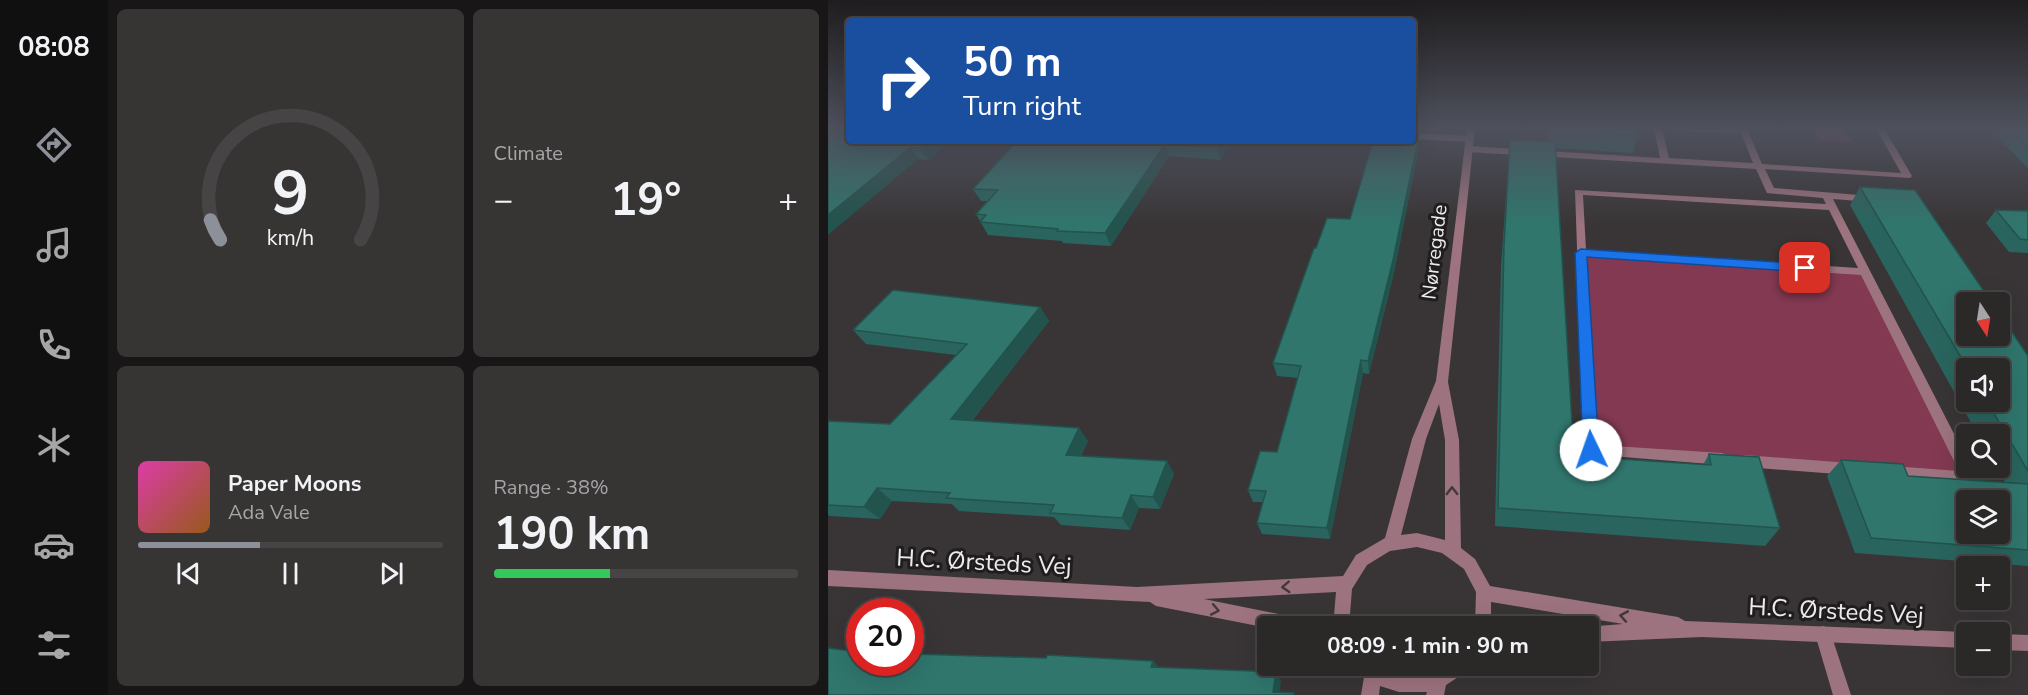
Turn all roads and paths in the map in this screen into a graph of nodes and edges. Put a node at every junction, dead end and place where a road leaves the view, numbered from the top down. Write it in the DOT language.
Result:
graph roads {
  1 [pos="1468,160"];
  2 [pos="1672,160"];
  3 [pos="1757,160"];
  4 [pos="1898,160"];
  5 [pos="1759,166"];
  6 [pos="1826,195"];
  7 [pos="1884,200"];
  8 [pos="1832,207"];
  9 [pos="1581,253"];
  10 [pos="1866,272"];
  11 [pos="1442,381"];
  12 [pos="1392,542"];
  13 [pos="1453,550"];
  14 [pos="828,578"];
  15 [pos="1345,584"];
  16 [pos="1483,592"];
  17 [pos="1137,595"];
  18 [pos="1340,616"];
  19 [pos="1486,616"];
  20 [pos="1257,618"];
  21 [pos="1702,629"];
  22 [pos="1599,634"];
  23 [pos="1823,634"];
  24 [pos="1956,640"];
  25 [pos="2010,642"];
  26 [pos="2028,643"];
  27 [pos="1368,676"];
  28 [pos="1380,676"];
  29 [pos="1449,676"];
  30 [pos="1437,687"];
  31 [pos="1370,695"];
  32 [pos="1842,695"];
  1 -- 11 [label="street, Nørregade"];
  2 -- 5 [label="street"];
  3 -- 5 [label="street"];
  4 -- 5 [label="street"];
  5 -- 6 [label="street"];
  6 -- 7 [label="street"];
  6 -- 8 [label="street"];
  8 -- 9 [label="street"];
  8 -- 10 [label="street"];
  9 -- 10 [label="street"];
  9 -- 10 [label="street"];
  11 -- 12 [label="street, Nørregade"];
  13 -- 11 [label="street, Nørregade, one-way"];
  12 -- 13 [label="street"];
  12 -- 15 [label="street"];
  13 -- 16 [label="street"];
  14 -- 17 [label="street, H.C. Ørsteds Vej"];
  15 -- 17 [label="street, H.C. Ørsteds Vej, one-way"];
  15 -- 18 [label="street"];
  16 -- 19 [label="street"];
  21 -- 16 [label="street, H.C. Ørsteds Vej, one-way"];
  17 -- 20 [label="street, H.C. Ørsteds Vej, one-way"];
  21 -- 22 [label="street, H.C. Ørsteds Vej"];
  21 -- 23 [label="street, H.C. Ørsteds Vej"];
  23 -- 24 [label="street, H.C. Ørsteds Vej"];
  23 -- 32 [label="street"];
  25 -- 26 [label="street"];
  27 -- 31 [label="street"];
  28 -- 30 [label="street"];
  29 -- 30 [label="street"];
}
